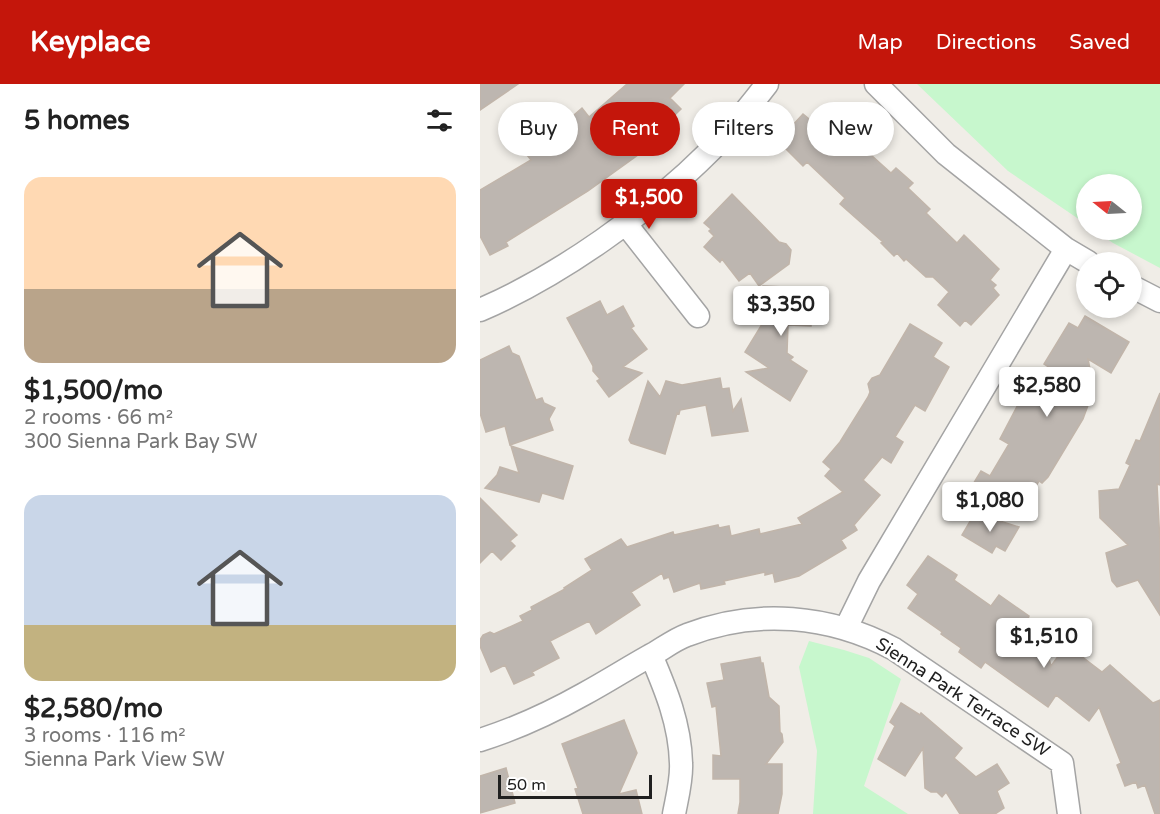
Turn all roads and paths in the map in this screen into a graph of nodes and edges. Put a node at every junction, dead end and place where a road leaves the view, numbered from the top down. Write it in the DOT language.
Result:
graph roads {
  1 [pos="767,84"];
  2 [pos="876,84"];
  3 [pos="625,223"];
  4 [pos="1066,249"];
  5 [pos="1076,255"];
  6 [pos="1142,292"];
  7 [pos="1160,301"];
  8 [pos="480,310"];
  9 [pos="698,315"];
  10 [pos="846,628"];
  11 [pos="651,655"];
  12 [pos="480,740"];
  13 [pos="674,814"];
  14 [pos="1069,814"];
  1 -- 3 [label="street"];
  2 -- 4 [label="street"];
  3 -- 8 [label="street"];
  3 -- 9 [label="street"];
  4 -- 5 [label="street"];
  4 -- 10 [label="street"];
  6 -- 7 [label="street"];
  10 -- 11 [label="street, Sienna Park Terrace SW"];
  10 -- 14 [label="street, Sienna Park Terrace SW"];
  11 -- 12 [label="street, Sienna Park Terrace SW"];
  11 -- 13 [label="street"];
}
